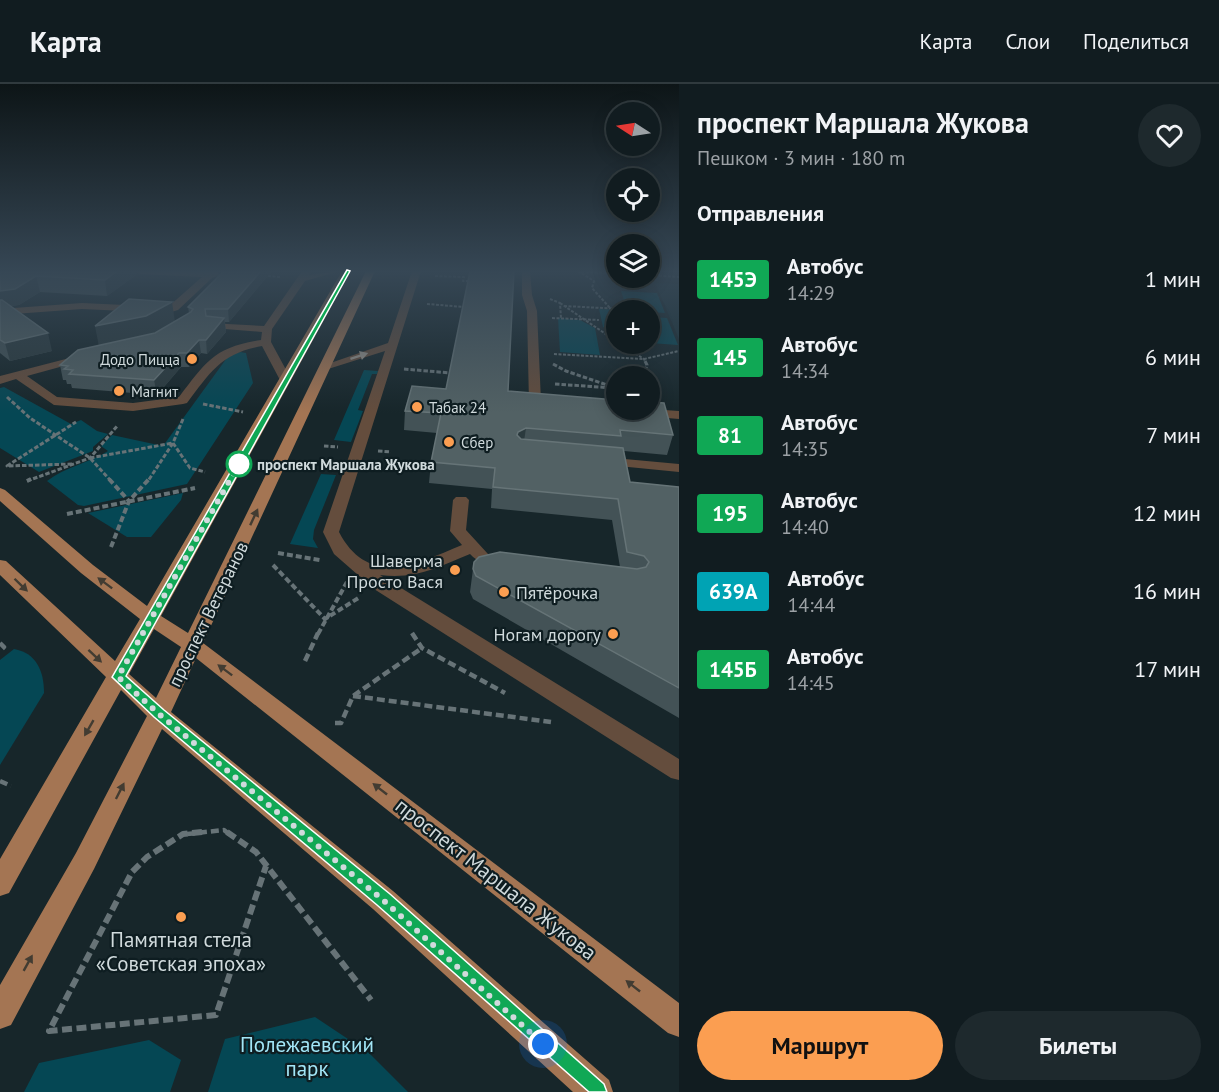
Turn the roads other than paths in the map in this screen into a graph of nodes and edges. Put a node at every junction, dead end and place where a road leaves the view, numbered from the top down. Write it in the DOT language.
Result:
graph roads {
  1 [pos="277,318"];
  2 [pos="320,318"];
  3 [pos="349,318"];
  4 [pos="401,318"];
  5 [pos="532,318"];
  6 [pos="212,325"];
  7 [pos="266,335"];
  8 [pos="392,345"];
  9 [pos="95,354"];
  10 [pos="325,367"];
  11 [pos="18,375"];
  12 [pos="285,379"];
  13 [pos="0,380"];
  14 [pos="557,406"];
  15 [pos="660,414"];
  16 [pos="679,415"];
  17 [pos="590,460"];
  18 [pos="679,468"];
  19 [pos="0,493"];
  20 [pos="461,500"];
  21 [pos="473,547"];
  22 [pos="522,562"];
  23 [pos="0,565"];
  24 [pos="356,566"];
  25 [pos="151,618"];
  26 [pos="192,645"];
  27 [pos="118,677"];
  28 [pos="159,714"];
  29 [pos="679,771"];
  30 [pos="0,884"];
  31 [pos="0,1014"];
  32 [pos="679,1022"];
  33 [pos="597,1092"];
  1 -- 7 [label="street"];
  2 -- 12 [label="main road"];
  3 -- 10 [label="main road, проспект Ветеранов"];
  4 -- 8 [label="street"];
  5 -- 14 [label="street"];
  6 -- 7 [label="street"];
  7 -- 11 [label="street"];
  7 -- 12 [label="street"];
  10 -- 8 [label="street, one-way"];
  8 -- 24 [label="street"];
  9 -- 11 [label="street"];
  26 -- 10 [label="main road, проспект Ветеранов, one-way"];
  11 -- 13 [label="street"];
  12 -- 25 [label="main road"];
  15 -- 16 [label="street"];
  17 -- 18 [label="street"];
  25 -- 19 [label="main road, проспект Маршала Жукова, one-way"];
  20 -- 21 [label="street"];
  21 -- 22 [label="street"];
  21 -- 24 [label="street"];
  23 -- 27 [label="main road, one-way"];
  24 -- 29 [label="street"];
  25 -- 26 [label="main road, проспект Маршала Жукова"];
  25 -- 27 [label="main road"];
  26 -- 28 [label="main road, проспект Ветеранов"];
  32 -- 26 [label="main road, проспект Маршала Жукова, one-way"];
  27 -- 28 [label="main road"];
  27 -- 30 [label="main road, one-way"];
  31 -- 28 [label="main road, проспект Ветеранов, one-way"];
  28 -- 33 [label="main road"];
}
